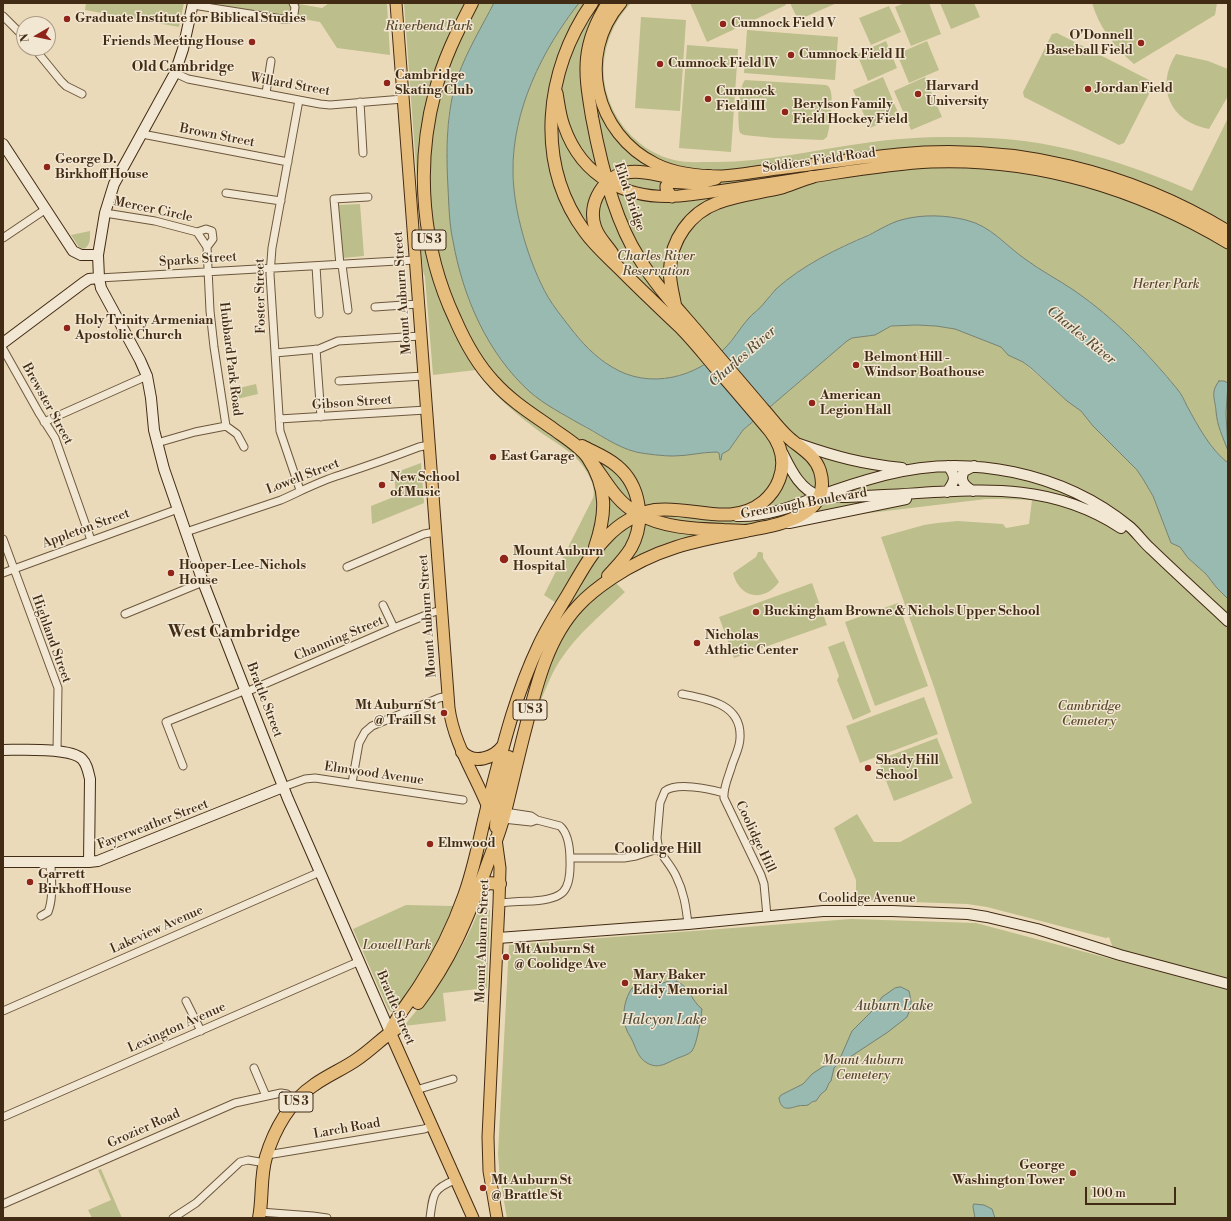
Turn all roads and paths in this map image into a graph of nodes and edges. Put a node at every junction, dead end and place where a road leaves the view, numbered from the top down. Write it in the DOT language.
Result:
graph roads {
  1 [pos="293,3"];
  2 [pos="396,3"];
  3 [pos="472,3"];
  4 [pos="592,3"];
  5 [pos="608,3"];
  6 [pos="621,3"];
  7 [pos="193,4"];
  8 [pos="3,16"];
  9 [pos="16,28"];
  10 [pos="41,56"];
  11 [pos="271,61"];
  12 [pos="175,73"];
  13 [pos="556,83"];
  14 [pos="266,93"];
  15 [pos="82,94"];
  16 [pos="403,99"];
  17 [pos="299,100"];
  18 [pos="360,102"];
  19 [pos="142,134"];
  20 [pos="3,144"];
  21 [pos="363,153"];
  22 [pos="288,162"];
  23 [pos="709,176"];
  24 [pos="726,176"];
  25 [pos="812,177"];
  26 [pos="608,182"];
  27 [pos="226,193"];
  28 [pos="368,196"];
  29 [pos="672,197"];
  30 [pos="281,201"];
  31 [pos="46,209"];
  32 [pos="105,212"];
  33 [pos="1228,231"];
  34 [pos="197,232"];
  35 [pos="3,238"];
  36 [pos="1228,243"];
  37 [pos="206,247"];
  38 [pos="98,255"];
  39 [pos="415,260"];
  40 [pos="341,265"];
  41 [pos="316,266"];
  42 [pos="270,268"];
  43 [pos="209,272"];
  44 [pos="628,277"];
  45 [pos="99,278"];
  46 [pos="418,304"];
  47 [pos="675,306"];
  48 [pos="375,307"];
  49 [pos="348,310"];
  50 [pos="319,314"];
  51 [pos="421,336"];
  52 [pos="3,343"];
  53 [pos="701,343"];
  54 [pos="3,349"];
  55 [pos="316,350"];
  56 [pos="275,353"];
  57 [pos="147,376"];
  58 [pos="424,376"];
  59 [pos="339,381"];
  60 [pos="426,410"];
  61 [pos="321,417"];
  62 [pos="279,419"];
  63 [pos="44,422"];
  64 [pos="226,426"];
  65 [pos="774,428"];
  66 [pos="564,436"];
  67 [pos="793,442"];
  68 [pos="157,443"];
  69 [pos="429,445"];
  70 [pos="244,446"];
  71 [pos="781,450"];
  72 [pos="586,456"];
  73 [pos="948,466"];
  74 [pos="974,466"];
  75 [pos="912,469"];
  76 [pos="300,490"];
  77 [pos="973,491"];
  78 [pos="947,492"];
  79 [pos="934,493"];
  80 [pos="820,496"];
  81 [pos="178,508"];
  82 [pos="718,514"];
  83 [pos="639,515"];
  84 [pos="771,526"];
  85 [pos="746,531"];
  86 [pos="186,532"];
  87 [pos="435,532"];
  88 [pos="3,540"];
  89 [pos="91,540"];
  90 [pos="1147,545"];
  91 [pos="588,561"];
  92 [pos="347,567"];
  93 [pos="13,569"];
  94 [pos="3,573"];
  95 [pos="203,582"];
  96 [pos="592,593"];
  97 [pos="383,605"];
  98 [pos="441,610"];
  99 [pos="125,614"];
  100 [pos="1228,621"];
  101 [pos="394,628"];
  102 [pos="536,651"];
  103 [pos="246,691"];
  104 [pos="682,694"];
  105 [pos="448,696"];
  106 [pos="504,743"];
  107 [pos="3,750"];
  108 [pos="57,751"];
  109 [pos="462,752"];
  110 [pos="183,766"];
  111 [pos="352,783"];
  112 [pos="283,787"];
  113 [pos="724,793"];
  114 [pos="463,800"];
  115 [pos="487,806"];
  116 [pos="504,816"];
  117 [pos="496,840"];
  118 [pos="658,849"];
  119 [pos="570,858"];
  120 [pos="3,862"];
  121 [pos="51,862"];
  122 [pos="89,862"];
  123 [pos="320,872"];
  124 [pos="500,884"];
  125 [pos="478,890"];
  126 [pos="499,903"];
  127 [pos="41,916"];
  128 [pos="767,916"];
  129 [pos="688,924"];
  130 [pos="498,938"];
  131 [pos="360,961"];
  132 [pos="1228,984"];
  133 [pos="186,1001"];
  134 [pos="3,1011"];
  135 [pos="200,1031"];
  136 [pos="390,1032"];
  137 [pos="254,1068"];
  138 [pos="453,1079"];
  139 [pos="416,1090"];
  140 [pos="266,1096"];
  141 [pos="296,1102"];
  142 [pos="3,1117"];
  143 [pos="432,1126"];
  144 [pos="266,1159"];
  145 [pos="456,1180"];
  146 [pos="3,1204"];
  147 [pos="259,1215"];
  148 [pos="302,1216"];
  149 [pos="173,1218"];
  150 [pos="327,1218"];
  151 [pos="430,1218"];
  152 [pos="473,1218"];
  153 [pos="497,1218"];
  1 -- 7 [label="street"];
  2 -- 16 [label="main road, Mount Auburn Street"];
  3 -- 66 [label="highway, US 3"];
  4 -- 13 [label="highway, Soldiers Field Road"];
  5 -- 26 [label="highway, Eliot Bridge"];
  6 -- 23 [label="main road, Soldiers Field Road"];
  7 -- 12 [label="main road, Brattle Street"];
  8 -- 9 [label="street"];
  10 -- 15 [label="street"];
  11 -- 14 [label="street"];
  12 -- 14 [label="street, Willard Street"];
  12 -- 19 [label="main road, Brattle Street"];
  13 -- 26 [label="main road, Soldiers Field Road"];
  13 -- 44 [label="highway, Eliot Bridge"];
  14 -- 17 [label="street, Willard Street"];
  16 -- 18 [label="street, Willard Street"];
  16 -- 39 [label="main road, Mount Auburn Street"];
  17 -- 18 [label="street, Willard Street"];
  17 -- 22 [label="street, Foster Street"];
  18 -- 21 [label="street"];
  19 -- 22 [label="street, Brown Street"];
  19 -- 32 [label="main road, Brattle Street"];
  20 -- 31 [label="main road"];
  22 -- 30 [label="street, Foster Street"];
  23 -- 24 [label="main road, Soldiers Field Road"];
  23 -- 26 [label="highway"];
  24 -- 29 [label="main road"];
  24 -- 33 [label="main road, Soldiers Field Road"];
  25 -- 29 [label="main road, Soldiers Field Road"];
  25 -- 36 [label="main road, Soldiers Field Road"];
  25 -- 47 [label="highway"];
  26 -- 29 [label="main road, Soldiers Field Road"];
  26 -- 44 [label="highway"];
  26 -- 47 [label="highway, Eliot Bridge"];
  27 -- 30 [label="street"];
  28 -- 40 [label="street"];
  30 -- 42 [label="street, Foster Street"];
  31 -- 35 [label="street"];
  31 -- 38 [label="main road"];
  32 -- 34 [label="street, Mercer Circle"];
  32 -- 38 [label="main road, Brattle Street"];
  34 -- 37 [label="street, Mercer Circle"];
  34 -- 37 [label="street, Mercer Circle"];
  37 -- 43 [label="street, Mercer Circle"];
  38 -- 45 [label="main road, Brattle Street"];
  39 -- 40 [label="street, Sparks Street"];
  39 -- 46 [label="main road, Mount Auburn Street"];
  40 -- 41 [label="street, Sparks Street"];
  40 -- 49 [label="street"];
  41 -- 42 [label="street, Sparks Street"];
  41 -- 50 [label="street"];
  42 -- 43 [label="street, Sparks Street"];
  42 -- 56 [label="street, Foster Street"];
  43 -- 45 [label="street, Sparks Street"];
  43 -- 64 [label="street, Hubbard Park Road"];
  44 -- 53 [label="highway, Eliot Bridge"];
  45 -- 52 [label="main road, Sparks Street"];
  45 -- 57 [label="main road, Brattle Street"];
  46 -- 48 [label="street"];
  46 -- 51 [label="main road, Mount Auburn Street"];
  47 -- 53 [label="highway, Eliot Bridge"];
  51 -- 55 [label="street"];
  51 -- 58 [label="main road, Mount Auburn Street"];
  53 -- 65 [label="highway, Eliot Bridge"];
  54 -- 63 [label="street, Brewster Street"];
  55 -- 56 [label="street"];
  55 -- 61 [label="street"];
  56 -- 62 [label="street, Foster Street"];
  57 -- 63 [label="street"];
  57 -- 68 [label="main road, Brattle Street"];
  58 -- 59 [label="street"];
  58 -- 60 [label="main road, Mount Auburn Street"];
  60 -- 61 [label="street, Gibson Street"];
  60 -- 69 [label="main road, Mount Auburn Street"];
  61 -- 62 [label="street, Gibson Street"];
  62 -- 76 [label="street, Foster Street"];
  63 -- 89 [label="street, Brewster Street"];
  64 -- 68 [label="street, Hubbard Park Road"];
  64 -- 70 [label="street"];
  65 -- 67 [label="highway"];
  65 -- 71 [label="highway, Eliot Bridge"];
  66 -- 72 [label="highway, US 3"];
  66 -- 83 [label="highway, US 3"];
  67 -- 75 [label="main road, Greenough Boulevard"];
  67 -- 80 [label="highway"];
  68 -- 81 [label="main road, Brattle Street"];
  69 -- 76 [label="street, Lowell Street"];
  69 -- 87 [label="main road, Mount Auburn Street"];
  71 -- 80 [label="main road, Greenough Boulevard"];
  71 -- 82 [label="highway"];
  72 -- 83 [label="highway, Greenough Boulevard"];
  72 -- 91 [label="highway, US 3"];
  73 -- 74 [label="main road, Greenough Boulevard"];
  73 -- 75 [label="main road, Greenough Boulevard"];
  73 -- 78 [label="main road"];
  74 -- 77 [label="main road"];
  74 -- 90 [label="main road, Greenough Boulevard"];
  75 -- 80 [label="main road, Greenough Boulevard"];
  76 -- 86 [label="street, Lowell Street"];
  77 -- 78 [label="main road, Greenough Boulevard"];
  77 -- 90 [label="main road, Greenough Boulevard"];
  78 -- 79 [label="main road, Greenough Boulevard"];
  79 -- 80 [label="main road, Greenough Boulevard"];
  79 -- 84 [label="main road, Greenough Boulevard"];
  80 -- 82 [label="main road, Greenough Boulevard"];
  80 -- 84 [label="highway"];
  81 -- 86 [label="main road, Brattle Street"];
  81 -- 89 [label="street, Appleton Street"];
  82 -- 83 [label="highway"];
  83 -- 85 [label="highway, Greenough Boulevard"];
  83 -- 91 [label="highway"];
  83 -- 96 [label="highway, US 3"];
  84 -- 85 [label="highway, Greenough Boulevard"];
  85 -- 96 [label="highway"];
  86 -- 95 [label="main road, Brattle Street"];
  87 -- 92 [label="street"];
  87 -- 98 [label="main road, Mount Auburn Street"];
  88 -- 93 [label="street, Highland Street"];
  89 -- 93 [label="street, Appleton Street"];
  90 -- 100 [label="main road, Greenough Boulevard"];
  91 -- 102 [label="highway, US 3"];
  93 -- 94 [label="street, Appleton Street"];
  93 -- 108 [label="street, Highland Street"];
  95 -- 99 [label="street"];
  95 -- 103 [label="main road, Brattle Street"];
  96 -- 116 [label="highway, US 3"];
  97 -- 101 [label="street"];
  98 -- 101 [label="street, Channing Street"];
  98 -- 105 [label="main road, Mount Auburn Street"];
  101 -- 103 [label="street, Channing Street"];
  102 -- 106 [label="highway, US 3"];
  102 -- 117 [label="highway"];
  103 -- 110 [label="street, Channing Street"];
  103 -- 112 [label="main road, Brattle Street"];
  104 -- 113 [label="street, Coolidge Hill"];
  105 -- 109 [label="main road, Mount Auburn Street"];
  105 -- 111 [label="street"];
  106 -- 109 [label="highway"];
  106 -- 115 [label="highway, US 3"];
  107 -- 108 [label="main road"];
  108 -- 122 [label="main road"];
  109 -- 115 [label="main road, Mount Auburn Street"];
  111 -- 112 [label="street, Elmwood Avenue"];
  111 -- 114 [label="street, Elmwood Avenue"];
  112 -- 122 [label="main road, Fayerweather Street"];
  112 -- 123 [label="main road, Brattle Street"];
  113 -- 118 [label="street, Coolidge Hill"];
  113 -- 128 [label="street, Coolidge Hill"];
  115 -- 117 [label="main road, Mount Auburn Street"];
  115 -- 136 [label="highway, US 3"];
  116 -- 117 [label="highway, US 3"];
  116 -- 119 [label="street"];
  117 -- 124 [label="main road, Mount Auburn Street"];
  117 -- 125 [label="highway, US 3"];
  118 -- 119 [label="street"];
  118 -- 129 [label="street"];
  119 -- 126 [label="street"];
  120 -- 121 [label="main road, Fayerweather Street"];
  121 -- 122 [label="main road, Fayerweather Street"];
  121 -- 127 [label="street"];
  123 -- 131 [label="main road, Brattle Street"];
  123 -- 134 [label="street, Lakeview Avenue"];
  124 -- 125 [label="highway"];
  124 -- 126 [label="main road, Mount Auburn Street"];
  125 -- 136 [label="highway, US 3"];
  126 -- 130 [label="main road, Mount Auburn Street"];
  128 -- 129 [label="main road, Coolidge Avenue"];
  128 -- 132 [label="main road, Coolidge Avenue"];
  129 -- 130 [label="main road, Coolidge Avenue"];
  130 -- 153 [label="main road, Mount Auburn Street"];
  131 -- 135 [label="street, Lexington Avenue"];
  131 -- 136 [label="main road, Brattle Street"];
  133 -- 135 [label="street"];
  135 -- 142 [label="street, Lexington Avenue"];
  136 -- 139 [label="main road, Brattle Street"];
  136 -- 141 [label="highway, US 3"];
  137 -- 140 [label="street"];
  138 -- 139 [label="street"];
  139 -- 143 [label="main road, Brattle Street"];
  140 -- 141 [label="street, Grozier Road"];
  140 -- 146 [label="street, Grozier Road"];
  141 -- 144 [label="highway, US 3"];
  143 -- 144 [label="street, Larch Road"];
  143 -- 145 [label="main road, Brattle Street"];
  144 -- 147 [label="highway, US 3"];
  144 -- 149 [label="street, Larch Road"];
  145 -- 151 [label="street"];
  145 -- 152 [label="main road, Brattle Street"];
  147 -- 148 [label="street"];
  148 -- 150 [label="street"];
}
